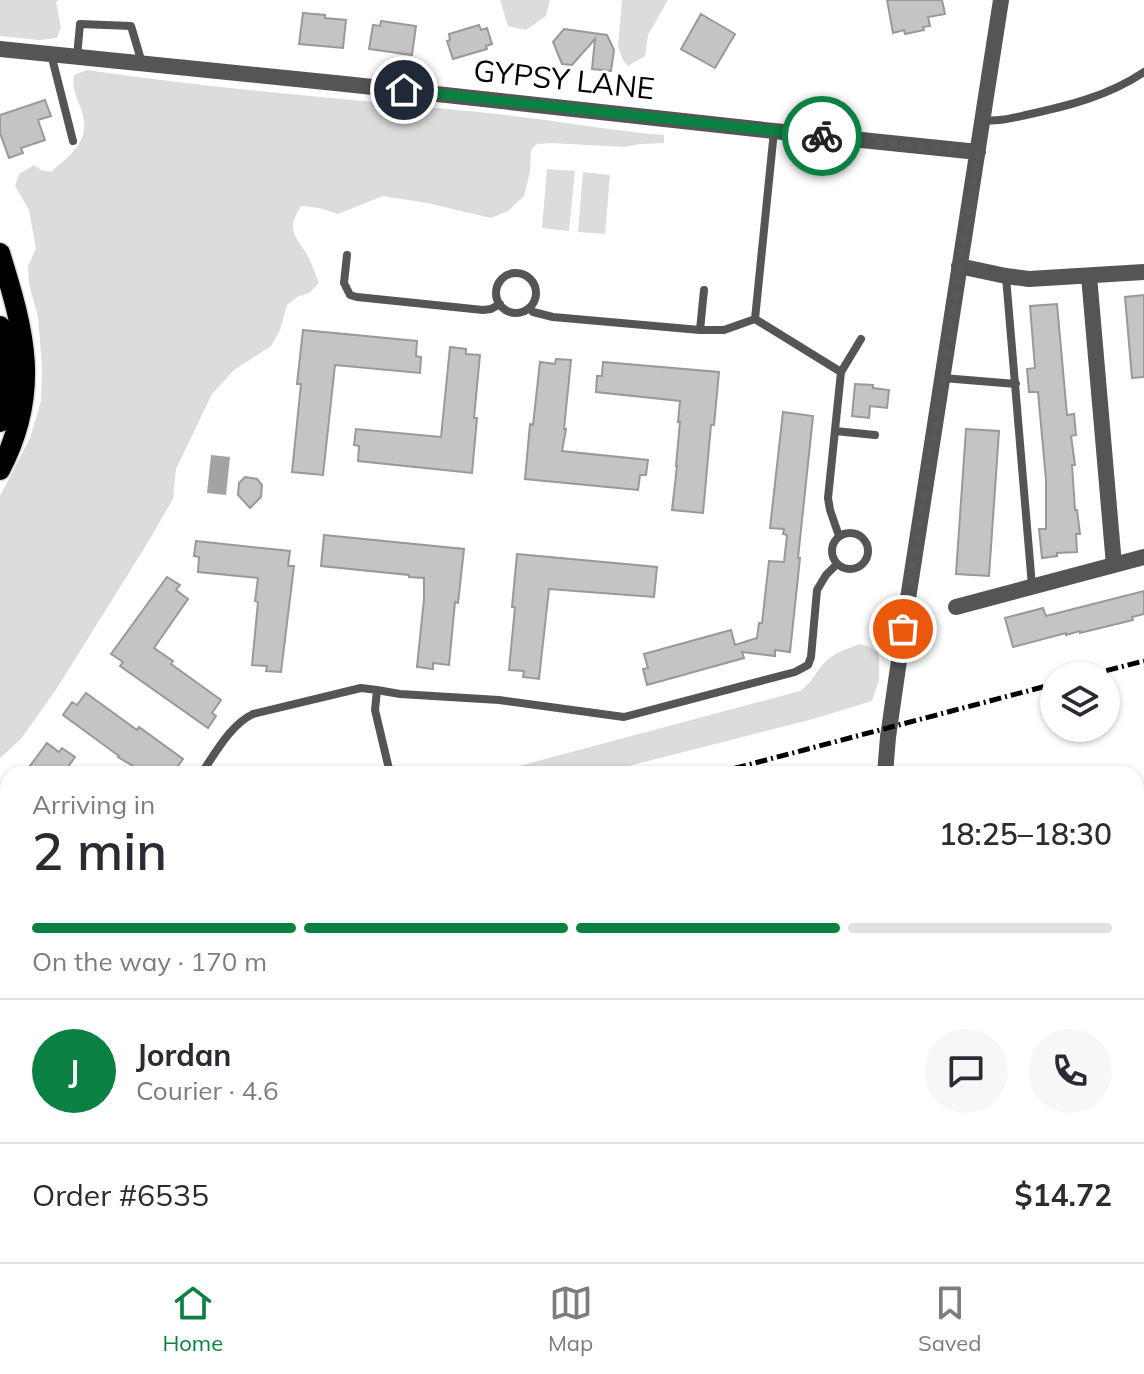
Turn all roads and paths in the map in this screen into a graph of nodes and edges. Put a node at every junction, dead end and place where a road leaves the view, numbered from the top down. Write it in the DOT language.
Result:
graph roads {
  1 [pos="1001,0"];
  2 [pos="0,49"];
  3 [pos="51,54"];
  4 [pos="77,57"];
  5 [pos="142,63"];
  6 [pos="1144,72"];
  7 [pos="982,120"];
  8 [pos="774,131"];
  9 [pos="73,141"];
  10 [pos="978,152"];
  11 [pos="0,253"];
  12 [pos="347,255"];
  13 [pos="959,266"];
  14 [pos="1144,272"];
  15 [pos="1006,276"];
  16 [pos="1089,276"];
  17 [pos="704,290"];
  18 [pos="500,304"];
  19 [pos="529,308"];
  20 [pos="755,319"];
  21 [pos="0,326"];
  22 [pos="700,330"];
  23 [pos="861,339"];
  24 [pos="841,372"];
  25 [pos="942,378"];
  26 [pos="1016,384"];
  27 [pos="0,422"];
  28 [pos="835,431"];
  29 [pos="875,435"];
  30 [pos="0,470"];
  31 [pos="839,536"];
  32 [pos="1144,557"];
  33 [pos="837,564"];
  34 [pos="1114,565"];
  35 [pos="1032,587"];
  36 [pos="956,607"];
  37 [pos="377,690"];
  38 [pos="207,766"];
  39 [pos="388,766"];
  40 [pos="886,766"];
  1 -- 7 [label="street"];
  2 -- 3 [label="street, GYPSY LANE"];
  3 -- 4 [label="street, GYPSY LANE"];
  3 -- 9 [label="lane"];
  4 -- 5 [label="street, GYPSY LANE"];
  4 -- 5 [label="lane"];
  5 -- 8 [label="street, GYPSY LANE"];
  6 -- 7 [label="lane"];
  7 -- 10 [label="street"];
  8 -- 10 [label="street, GYPSY LANE"];
  8 -- 20 [label="lane"];
  10 -- 13 [label="street"];
  11 -- 30 [label="main road"];
  12 -- 18 [label="lane"];
  13 -- 15 [label="street"];
  13 -- 25 [label="street"];
  14 -- 16 [label="street"];
  15 -- 16 [label="street"];
  15 -- 26 [label="lane"];
  16 -- 34 [label="street"];
  17 -- 22 [label="lane"];
  18 -- 19 [label="lane"];
  18 -- 19 [label="lane"];
  19 -- 22 [label="lane"];
  20 -- 22 [label="lane"];
  20 -- 24 [label="lane"];
  21 -- 27 [label="main road"];
  23 -- 24 [label="lane"];
  24 -- 28 [label="lane"];
  25 -- 26 [label="lane"];
  25 -- 40 [label="street"];
  26 -- 35 [label="lane"];
  28 -- 29 [label="lane"];
  28 -- 31 [label="lane"];
  31 -- 33 [label="lane"];
  31 -- 33 [label="lane"];
  32 -- 34 [label="street"];
  33 -- 37 [label="lane"];
  34 -- 35 [label="street"];
  35 -- 36 [label="street"];
  37 -- 38 [label="lane"];
  37 -- 39 [label="lane"];
}
